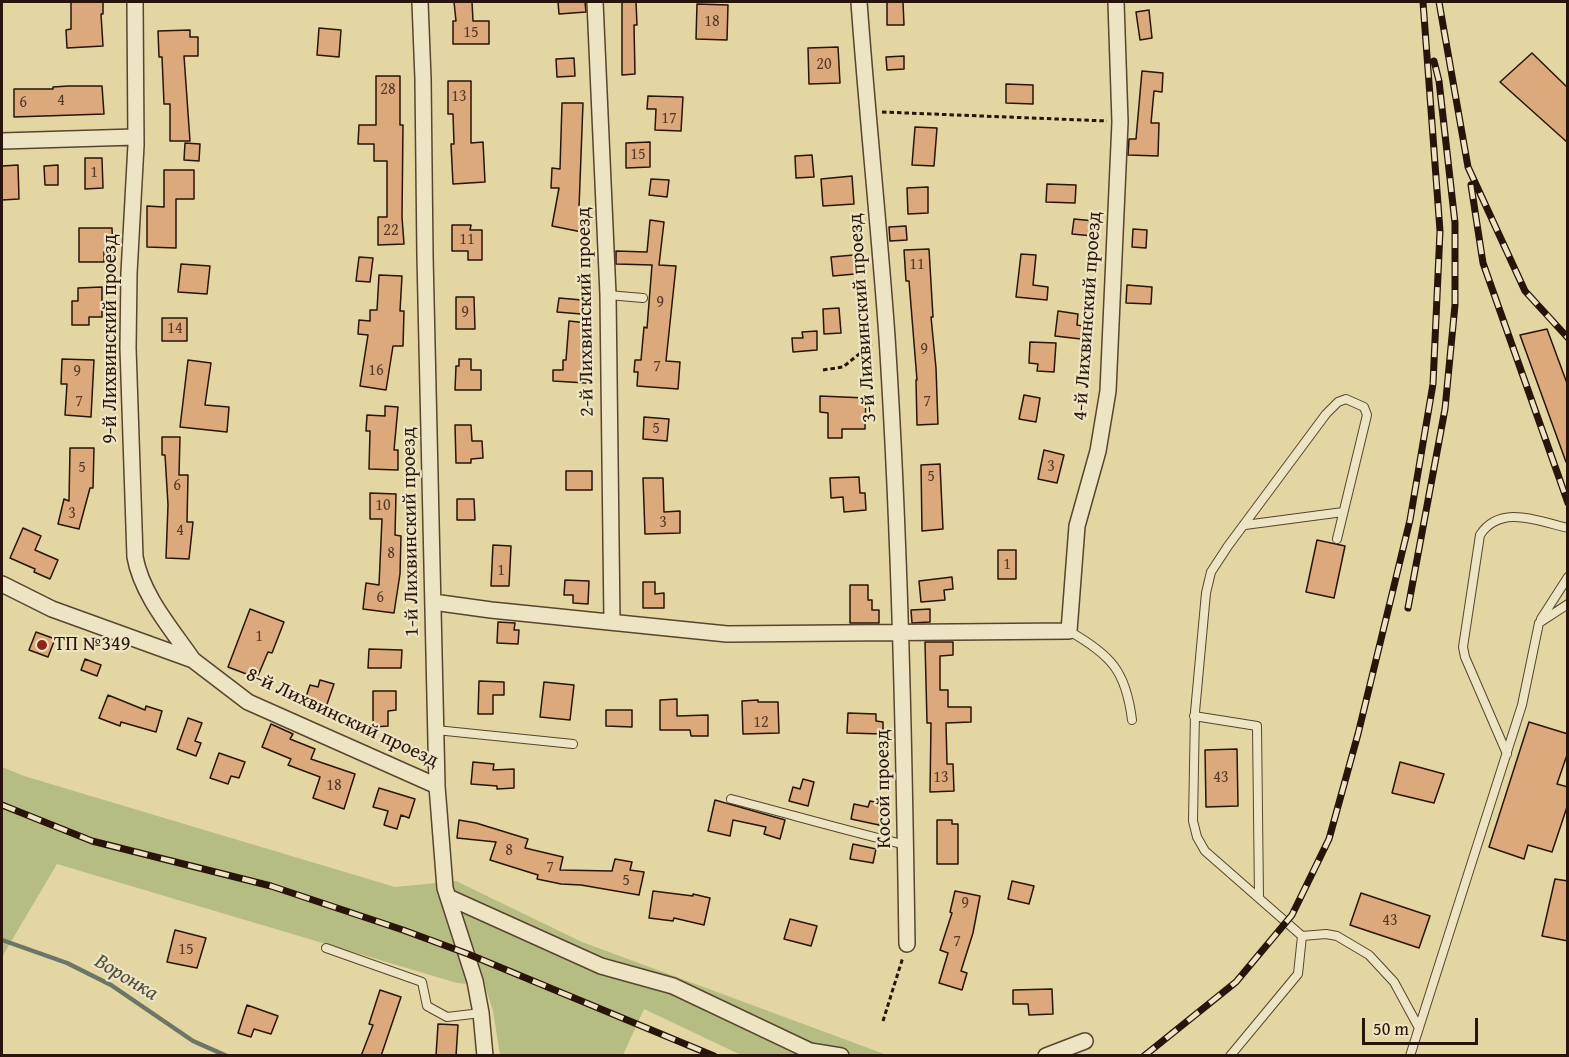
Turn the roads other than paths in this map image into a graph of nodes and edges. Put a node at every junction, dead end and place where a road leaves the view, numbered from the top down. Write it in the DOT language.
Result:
graph roads {
  1 [pos="135,2"];
  2 [pos="420,2"];
  3 [pos="595,2"];
  4 [pos="859,2"];
  5 [pos="1116,2"];
  6 [pos="135,137"];
  7 [pos="2,141"];
  8 [pos="608,295"];
  9 [pos="643,298"];
  10 [pos="1343,512"];
  11 [pos="1245,525"];
  12 [pos="1568,528"];
  13 [pos="1337,539"];
  14 [pos="1568,577"];
  15 [pos="2,584"];
  16 [pos="433,602"];
  17 [pos="1568,604"];
  18 [pos="612,622"];
  19 [pos="1539,623"];
  20 [pos="1069,631"];
  21 [pos="900,633"];
  22 [pos="193,660"];
  23 [pos="1194,716"];
  24 [pos="1132,720"];
  25 [pos="436,730"];
  26 [pos="573,744"];
  27 [pos="1507,753"];
  28 [pos="437,786"];
  29 [pos="731,799"];
  30 [pos="906,845"];
  31 [pos="448,897"];
  32 [pos="1259,898"];
  33 [pos="1302,936"];
  34 [pos="907,944"];
  35 [pos="326,948"];
  36 [pos="481,1013"];
  37 [pos="1419,1028"];
  38 [pos="1085,1041"];
  39 [pos="485,1056"];
  40 [pos="841,1056"];
  41 [pos="1046,1056"];
  42 [pos="1230,1056"];
  43 [pos="1410,1056"];
  1 -- 6 [label="street, 9-й Лихвинский проезд"];
  2 -- 16 [label="street, 1-й Лихвинский проезд"];
  3 -- 8 [label="street, 2-й Лихвинский проезд"];
  4 -- 21 [label="street, 3-й Лихвинский проезд"];
  5 -- 20 [label="street, 4-й Лихвинский проезд"];
  6 -- 7 [label="street"];
  6 -- 22 [label="street, 9-й Лихвинский проезд"];
  8 -- 9 [label="lane"];
  8 -- 18 [label="street, 2-й Лихвинский проезд"];
  10 -- 11 [label="lane"];
  10 -- 11 [label="lane"];
  10 -- 13 [label="lane"];
  11 -- 23 [label="lane"];
  12 -- 27 [label="lane"];
  14 -- 19 [label="lane"];
  15 -- 22 [label="street, 8-й Лихвинский проезд"];
  16 -- 18 [label="street"];
  16 -- 25 [label="street, 1-й Лихвинский проезд"];
  17 -- 19 [label="lane"];
  18 -- 21 [label="street"];
  19 -- 27 [label="lane"];
  20 -- 21 [label="street"];
  20 -- 24 [label="lane"];
  21 -- 30 [label="street, Косой проезд"];
  22 -- 28 [label="street, 8-й Лихвинский проезд"];
  23 -- 32 [label="lane"];
  23 -- 32 [label="lane"];
  25 -- 26 [label="lane"];
  25 -- 28 [label="street, 1-й Лихвинский проезд"];
  27 -- 37 [label="lane"];
  28 -- 31 [label="street, 1-й Лихвинский проезд"];
  29 -- 30 [label="lane"];
  30 -- 34 [label="street, Косой проезд"];
  31 -- 36 [label="street, 1-й Лихвинский проезд"];
  31 -- 40 [label="street"];
  32 -- 33 [label="lane"];
  33 -- 37 [label="lane"];
  33 -- 42 [label="lane"];
  35 -- 36 [label="lane"];
  36 -- 39 [label="street, 1-й Лихвинский проезд"];
  37 -- 43 [label="lane"];
  38 -- 41 [label="street"];
}
